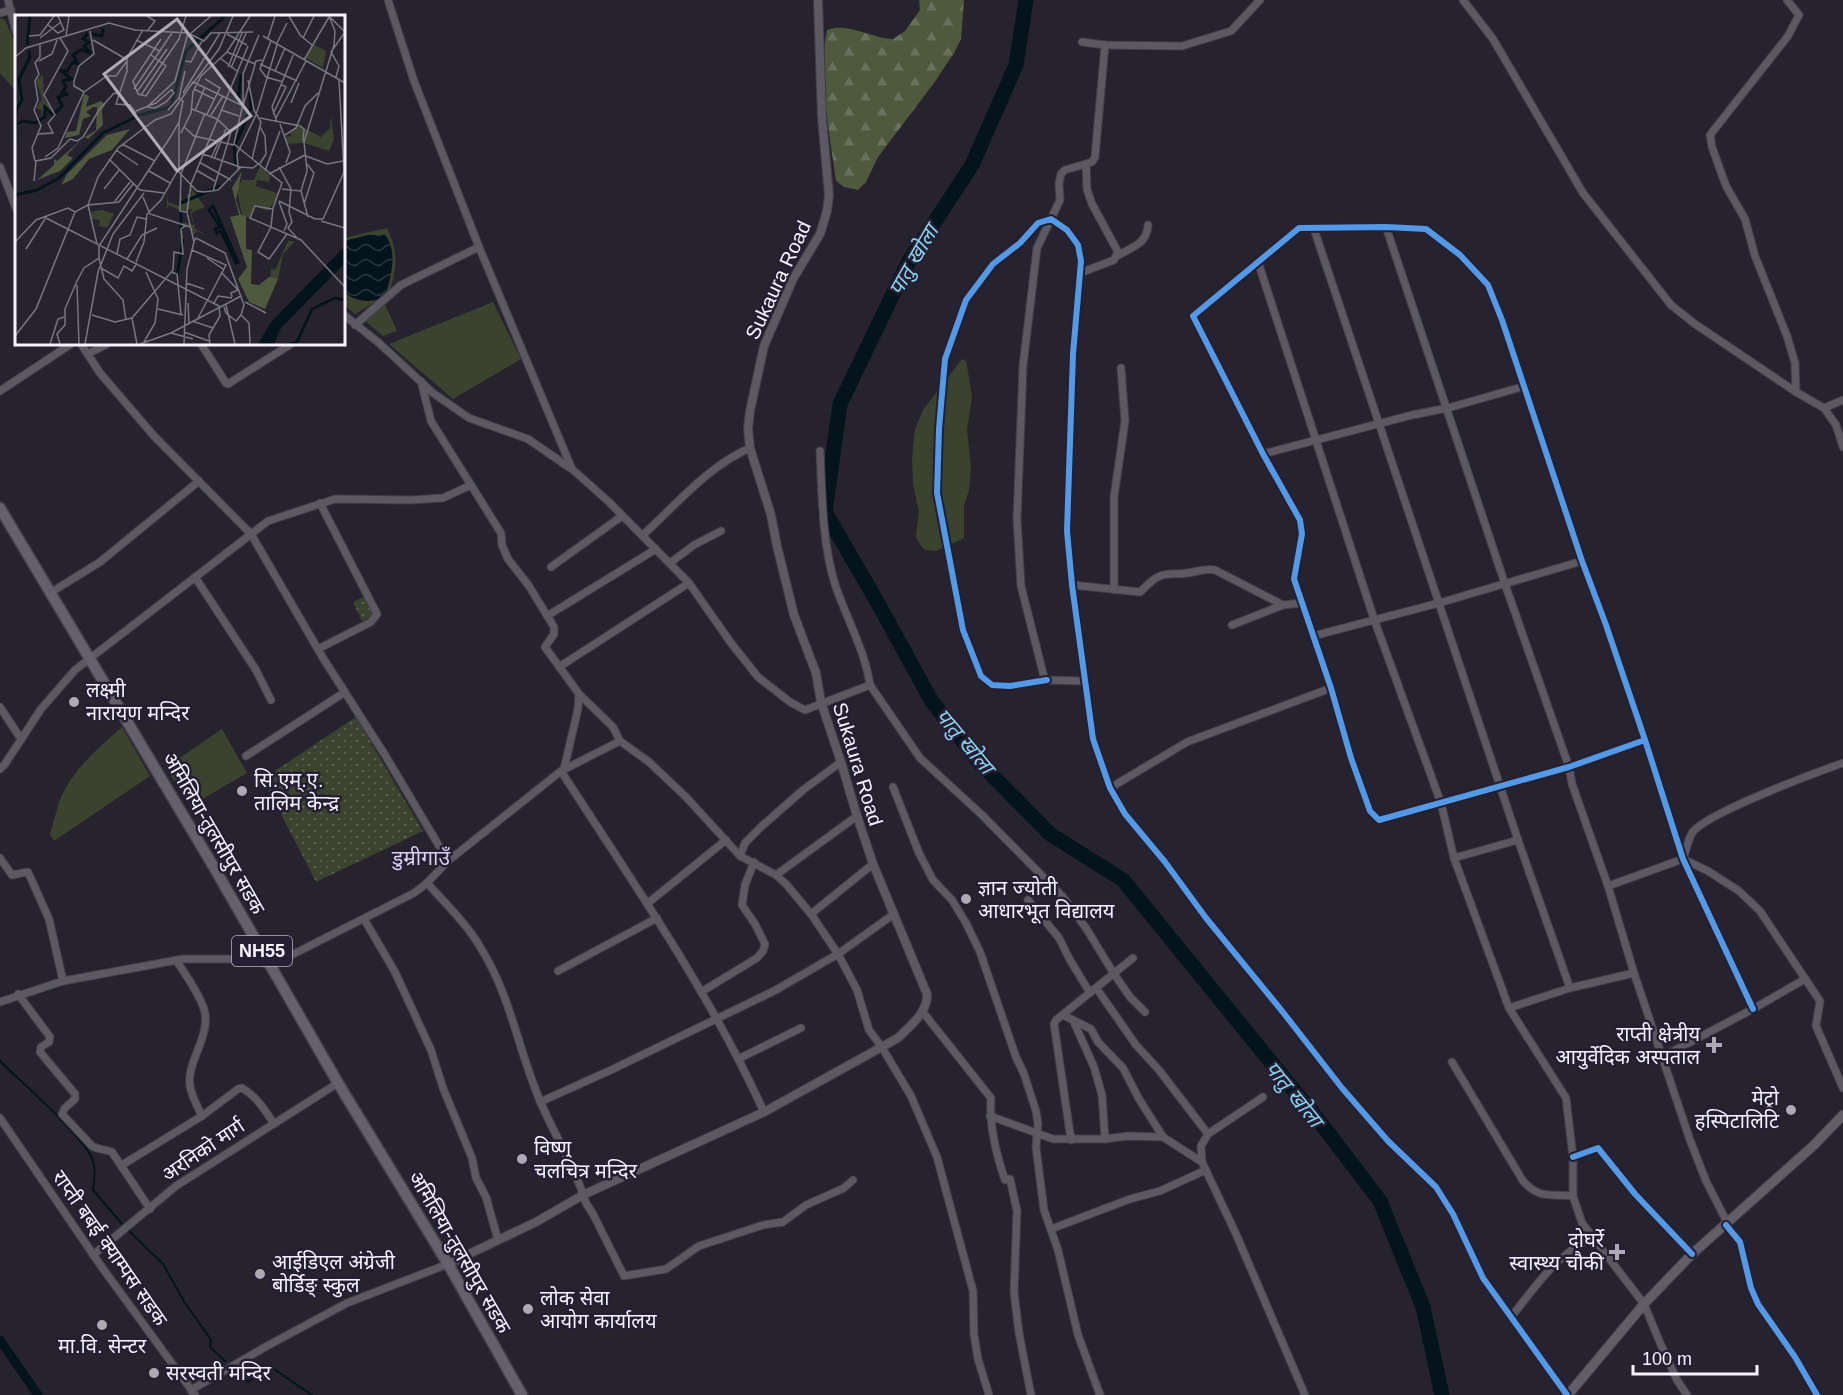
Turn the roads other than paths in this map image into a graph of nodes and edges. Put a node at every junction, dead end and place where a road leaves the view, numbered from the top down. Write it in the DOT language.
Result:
graph roads {
  1 [pos="8,0"];
  2 [pos="388,0"];
  3 [pos="818,0"];
  4 [pos="1260,0"];
  5 [pos="1463,0"];
  6 [pos="1787,0"];
  7 [pos="11,10"];
  8 [pos="0,13"];
  9 [pos="15,28"];
  10 [pos="1082,42"];
  11 [pos="1106,45"];
  12 [pos="1086,164"];
  13 [pos="0,170"];
  14 [pos="15,206"];
  15 [pos="1050,219"];
  16 [pos="1149,225"];
  17 [pos="1386,227"];
  18 [pos="1314,229"];
  19 [pos="479,247"];
  20 [pos="1117,256"];
  21 [pos="1258,262"];
  22 [pos="1080,273"];
  23 [pos="345,316"];
  24 [pos="355,325"];
  25 [pos="69,345"];
  26 [pos="82,345"];
  27 [pos="105,345"];
  28 [pos="202,345"];
  29 [pos="289,345"];
  30 [pos="88,354"];
  31 [pos="1121,368"];
  32 [pos="421,381"];
  33 [pos="1525,386"];
  34 [pos="0,391"];
  35 [pos="1796,392"];
  36 [pos="1843,400"];
  37 [pos="1448,408"];
  38 [pos="1824,408"];
  39 [pos="1380,425"];
  40 [pos="1317,441"];
  41 [pos="1843,447"];
  42 [pos="750,448"];
  43 [pos="820,451"];
  44 [pos="1263,454"];
  45 [pos="572,469"];
  46 [pos="199,481"];
  47 [pos="471,485"];
  48 [pos="320,503"];
  49 [pos="0,508"];
  50 [pos="622,516"];
  51 [pos="722,531"];
  52 [pos="252,534"];
  53 [pos="643,535"];
  54 [pos="656,549"];
  55 [pos="1582,561"];
  56 [pos="670,563"];
  57 [pos="551,567"];
  58 [pos="195,577"];
  59 [pos="689,583"];
  60 [pos="1505,584"];
  61 [pos="1072,585"];
  62 [pos="1114,589"];
  63 [pos="50,593"];
  64 [pos="1302,603"];
  65 [pos="1439,603"];
  66 [pos="1283,605"];
  67 [pos="547,616"];
  68 [pos="1374,619"];
  69 [pos="1232,625"];
  70 [pos="1313,636"];
  71 [pos="318,649"];
  72 [pos="89,658"];
  73 [pos="559,667"];
  74 [pos="1047,680"];
  75 [pos="1084,681"];
  76 [pos="870,685"];
  77 [pos="1331,688"];
  78 [pos="345,692"];
  79 [pos="579,694"];
  80 [pos="271,700"];
  81 [pos="821,702"];
  82 [pos="0,707"];
  83 [pos="21,739"];
  84 [pos="1645,740"];
  85 [pos="620,741"];
  86 [pos="246,756"];
  87 [pos="842,762"];
  88 [pos="1843,763"];
  89 [pos="1569,767"];
  90 [pos="0,769"];
  91 [pos="562,770"];
  92 [pos="1501,785"];
  93 [pos="893,787"];
  94 [pos="1110,788"];
  95 [pos="1440,803"];
  96 [pos="856,816"];
  97 [pos="726,840"];
  98 [pos="1518,840"];
  99 [pos="740,856"];
  100 [pos="0,858"];
  101 [pos="1454,858"];
  102 [pos="1683,859"];
  103 [pos="448,861"];
  104 [pos="754,862"];
  105 [pos="873,864"];
  106 [pos="776,874"];
  107 [pos="427,883"];
  108 [pos="1608,886"];
  109 [pos="1028,900"];
  110 [pos="648,903"];
  111 [pos="811,914"];
  112 [pos="894,914"];
  113 [pos="657,918"];
  114 [pos="364,919"];
  115 [pos="838,954"];
  116 [pos="1133,958"];
  117 [pos="177,960"];
  118 [pos="270,966"];
  119 [pos="558,970"];
  120 [pos="1634,972"];
  121 [pos="1114,974"];
  122 [pos="1805,979"];
  123 [pos="63,981"];
  124 [pos="1570,988"];
  125 [pos="1094,991"];
  126 [pos="701,992"];
  127 [pos="18,994"];
  128 [pos="0,1002"];
  129 [pos="1509,1008"];
  130 [pos="1753,1010"];
  131 [pos="922,1011"];
  132 [pos="1145,1012"];
  133 [pos="1063,1015"];
  134 [pos="717,1018"];
  135 [pos="1073,1020"];
  136 [pos="801,1028"];
  137 [pos="881,1046"];
  138 [pos="1662,1057"];
  139 [pos="738,1059"];
  140 [pos="1452,1062"];
  141 [pos="338,1083"];
  142 [pos="1843,1088"];
  143 [pos="1263,1097"];
  144 [pos="540,1102"];
  145 [pos="764,1112"];
  146 [pos="1843,1115"];
  147 [pos="202,1116"];
  148 [pos="990,1116"];
  149 [pos="0,1118"];
  150 [pos="274,1124"];
  151 [pos="1037,1134"];
  152 [pos="1208,1134"];
  153 [pos="1163,1137"];
  154 [pos="1105,1139"];
  155 [pos="1071,1140"];
  156 [pos="1573,1157"];
  157 [pos="1202,1162"];
  158 [pos="122,1165"];
  159 [pos="1206,1170"];
  160 [pos="853,1180"];
  161 [pos="583,1195"];
  162 [pos="1573,1196"];
  163 [pos="150,1209"];
  164 [pos="1727,1225"];
  165 [pos="1051,1229"];
  166 [pos="1592,1238"];
  167 [pos="498,1240"];
  168 [pos="1692,1254"];
  169 [pos="93,1255"];
  170 [pos="448,1264"];
  171 [pos="1644,1304"];
  172 [pos="1512,1316"];
  173 [pos="193,1394"];
  174 [pos="522,1395"];
  175 [pos="989,1395"];
  176 [pos="1031,1395"];
  177 [pos="1100,1395"];
  178 [pos="1305,1395"];
  179 [pos="1568,1395"];
  180 [pos="1688,1395"];
  181 [pos="1817,1395"];
  1 -- 7 [label="street"];
  2 -- 19 [label="street"];
  3 -- 42 [label="street, Sukaura Road"];
  4 -- 11 [label="street"];
  5 -- 35 [label="street"];
  6 -- 35 [label="street"];
  7 -- 8 [label="street"];
  7 -- 9 [label="street"];
  10 -- 11 [label="street"];
  11 -- 12 [label="street"];
  12 -- 15 [label="street"];
  12 -- 20 [label="street"];
  13 -- 14 [label="street"];
  15 -- 22 [label="street"];
  15 -- 74 [label="street"];
  15 -- 74 [label="street"];
  16 -- 20 [label="street"];
  17 -- 18 [label="street"];
  17 -- 33 [label="street"];
  17 -- 37 [label="street"];
  18 -- 21 [label="street"];
  18 -- 39 [label="street"];
  19 -- 24 [label="street"];
  19 -- 45 [label="street"];
  20 -- 22 [label="street"];
  21 -- 40 [label="street"];
  21 -- 44 [label="street"];
  22 -- 61 [label="street"];
  23 -- 24 [label="street"];
  24 -- 32 [label="street"];
  25 -- 34 [label="street"];
  26 -- 30 [label="street"];
  27 -- 30 [label="street"];
  28 -- 29 [label="street"];
  30 -- 46 [label="street"];
  31 -- 62 [label="street"];
  32 -- 45 [label="street"];
  32 -- 47 [label="street"];
  33 -- 37 [label="street"];
  33 -- 55 [label="street"];
  35 -- 38 [label="street"];
  36 -- 38 [label="street"];
  37 -- 39 [label="street"];
  37 -- 60 [label="street"];
  38 -- 41 [label="street"];
  39 -- 40 [label="street"];
  39 -- 65 [label="street"];
  40 -- 44 [label="street"];
  40 -- 68 [label="street"];
  42 -- 53 [label="street"];
  42 -- 81 [label="street, Sukaura Road"];
  43 -- 76 [label="street"];
  44 -- 64 [label="street"];
  45 -- 50 [label="street"];
  46 -- 52 [label="street"];
  46 -- 63 [label="street"];
  47 -- 48 [label="street"];
  47 -- 67 [label="street"];
  48 -- 52 [label="street"];
  48 -- 71 [label="street"];
  49 -- 63 [label="main road, अमिलिया-तुलसीपुर सडक / NH55"];
  50 -- 53 [label="street"];
  50 -- 57 [label="street"];
  51 -- 56 [label="street"];
  52 -- 58 [label="street"];
  52 -- 71 [label="street"];
  53 -- 54 [label="street"];
  54 -- 56 [label="street"];
  54 -- 67 [label="street"];
  55 -- 60 [label="street"];
  55 -- 84 [label="street"];
  56 -- 59 [label="street"];
  58 -- 72 [label="street"];
  58 -- 80 [label="street"];
  59 -- 73 [label="street"];
  59 -- 81 [label="street"];
  60 -- 65 [label="street"];
  60 -- 89 [label="street"];
  61 -- 62 [label="street"];
  61 -- 75 [label="street"];
  62 -- 66 [label="street"];
  63 -- 72 [label="main road, अमिलिया-तुलसीपुर सडक / NH55"];
  64 -- 66 [label="street"];
  64 -- 70 [label="street"];
  65 -- 68 [label="street"];
  65 -- 92 [label="street"];
  66 -- 69 [label="street"];
  67 -- 73 [label="street"];
  68 -- 70 [label="street"];
  68 -- 95 [label="street"];
  70 -- 77 [label="street"];
  71 -- 78 [label="street"];
  72 -- 83 [label="street"];
  72 -- 118 [label="main road, अमिलिया-तुलसीपुर सडक / NH55"];
  73 -- 79 [label="street"];
  74 -- 75 [label="street"];
  75 -- 94 [label="street"];
  76 -- 81 [label="street"];
  76 -- 121 [label="street"];
  77 -- 94 [label="street"];
  77 -- 95 [label="street"];
  78 -- 86 [label="street"];
  78 -- 103 [label="street"];
  79 -- 85 [label="street"];
  79 -- 91 [label="street"];
  81 -- 87 [label="street, Sukaura Road"];
  82 -- 83 [label="street"];
  83 -- 90 [label="street"];
  84 -- 89 [label="street"];
  84 -- 102 [label="street"];
  85 -- 91 [label="street"];
  85 -- 97 [label="street"];
  87 -- 96 [label="street, Sukaura Road"];
  87 -- 99 [label="street"];
  88 -- 102 [label="street"];
  89 -- 92 [label="street"];
  89 -- 108 [label="street"];
  91 -- 103 [label="street"];
  91 -- 110 [label="street"];
  92 -- 95 [label="street"];
  92 -- 98 [label="street"];
  93 -- 151 [label="street"];
  94 -- 172 [label="street"];
  95 -- 101 [label="street"];
  96 -- 105 [label="street, Sukaura Road"];
  96 -- 106 [label="street"];
  97 -- 99 [label="street"];
  97 -- 110 [label="street"];
  98 -- 101 [label="street"];
  98 -- 124 [label="street"];
  99 -- 104 [label="street"];
  100 -- 123 [label="street"];
  101 -- 129 [label="street"];
  102 -- 108 [label="street"];
  102 -- 122 [label="street"];
  102 -- 130 [label="street"];
  103 -- 107 [label="street"];
  104 -- 106 [label="street"];
  104 -- 126 [label="street"];
  105 -- 111 [label="street"];
  105 -- 112 [label="street, Sukaura Road"];
  106 -- 111 [label="street"];
  107 -- 114 [label="street"];
  107 -- 144 [label="street"];
  108 -- 120 [label="street"];
  109 -- 125 [label="street"];
  110 -- 113 [label="street"];
  111 -- 115 [label="street"];
  112 -- 115 [label="street"];
  112 -- 131 [label="street, Sukaura Road"];
  113 -- 119 [label="street"];
  113 -- 126 [label="street"];
  114 -- 118 [label="street"];
  114 -- 167 [label="street"];
  115 -- 134 [label="street"];
  115 -- 137 [label="street"];
  116 -- 121 [label="street"];
  117 -- 118 [label="street"];
  117 -- 123 [label="street"];
  117 -- 147 [label="street"];
  118 -- 141 [label="main road, अमिलिया-तुलसीपुर सडक / NH55"];
  120 -- 124 [label="street"];
  120 -- 138 [label="street"];
  121 -- 125 [label="street"];
  121 -- 132 [label="street"];
  122 -- 130 [label="street"];
  122 -- 142 [label="street"];
  123 -- 127 [label="street"];
  124 -- 129 [label="street"];
  125 -- 133 [label="street"];
  125 -- 152 [label="street"];
  126 -- 134 [label="street"];
  127 -- 128 [label="street"];
  127 -- 158 [label="street"];
  129 -- 156 [label="street"];
  130 -- 138 [label="street"];
  131 -- 137 [label="street"];
  131 -- 148 [label="street"];
  133 -- 135 [label="street"];
  133 -- 155 [label="street"];
  134 -- 139 [label="street"];
  134 -- 144 [label="street"];
  135 -- 153 [label="street"];
  135 -- 154 [label="street"];
  136 -- 139 [label="street"];
  137 -- 145 [label="street"];
  137 -- 175 [label="street"];
  138 -- 164 [label="street"];
  139 -- 145 [label="street"];
  140 -- 162 [label="street"];
  141 -- 150 [label="street, अरनिको मार्ग"];
  141 -- 170 [label="main road, अमिलिया-तुलसीपुर सडक / NH55"];
  143 -- 152 [label="street"];
  144 -- 161 [label="street"];
  145 -- 161 [label="street"];
  146 -- 164 [label="main road"];
  147 -- 150 [label="street"];
  147 -- 158 [label="street"];
  148 -- 151 [label="street"];
  148 -- 176 [label="street"];
  149 -- 169 [label="street, राप्ती बबई क्याम्पस सडक"];
  150 -- 163 [label="street, अरनिको मार्ग"];
  151 -- 155 [label="street"];
  151 -- 165 [label="street"];
  152 -- 157 [label="street"];
  153 -- 154 [label="street"];
  153 -- 157 [label="street"];
  154 -- 155 [label="street"];
  156 -- 162 [label="street"];
  156 -- 168 [label="street"];
  157 -- 159 [label="street"];
  158 -- 163 [label="street"];
  159 -- 165 [label="street"];
  159 -- 178 [label="street"];
  160 -- 161 [label="street"];
  161 -- 167 [label="street"];
  162 -- 166 [label="street"];
  163 -- 169 [label="street, अरनिको मार्ग"];
  164 -- 168 [label="main road"];
  164 -- 181 [label="street"];
  165 -- 177 [label="street"];
  166 -- 171 [label="street"];
  166 -- 172 [label="street"];
  167 -- 170 [label="street"];
  168 -- 171 [label="main road"];
  169 -- 173 [label="street, राप्ती बबई क्याम्पस सडक"];
  170 -- 173 [label="street"];
  170 -- 174 [label="main road, अमिलिया-तुलसीपुर सडक / NH55"];
  171 -- 179 [label="main road"];
  171 -- 180 [label="street"];
  172 -- 179 [label="street"];
}
